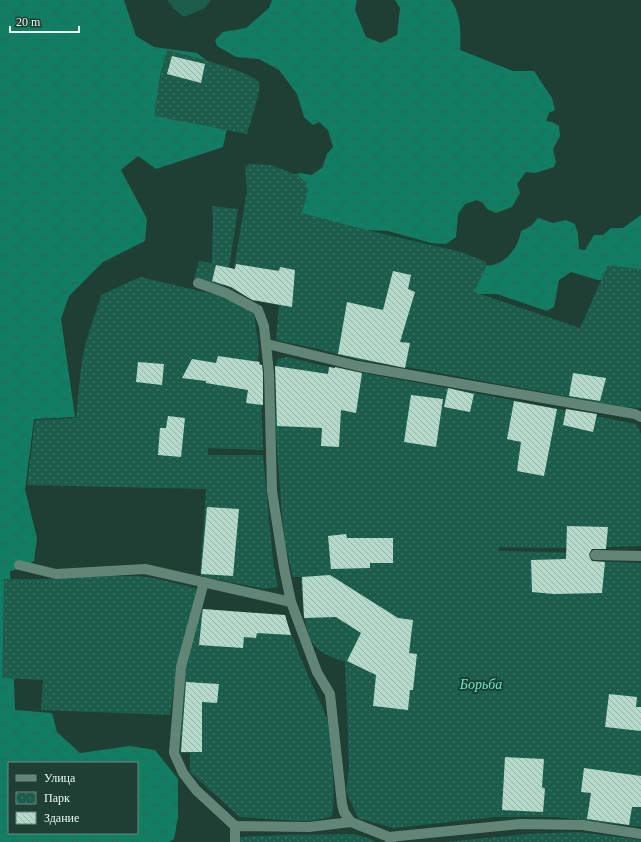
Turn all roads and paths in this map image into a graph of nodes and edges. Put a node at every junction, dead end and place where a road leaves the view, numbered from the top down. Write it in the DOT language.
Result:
graph roads {
  1 [pos="198,283"];
  2 [pos="267,344"];
  3 [pos="641,417"];
  4 [pos="595,555"];
  5 [pos="641,556"];
  6 [pos="19,565"];
  7 [pos="204,582"];
  8 [pos="291,602"];
  9 [pos="351,822"];
  10 [pos="235,826"];
  11 [pos="641,834"];
  12 [pos="390,839"];
  13 [pos="235,842"];
  1 -- 2 [label="street"];
  2 -- 3 [label="street"];
  2 -- 8 [label="street"];
  4 -- 5 [label="street"];
  6 -- 7 [label="street"];
  7 -- 8 [label="street"];
  7 -- 10 [label="street"];
  8 -- 9 [label="street"];
  9 -- 10 [label="street"];
  9 -- 12 [label="street"];
  10 -- 13 [label="street"];
  11 -- 12 [label="street"];
}
